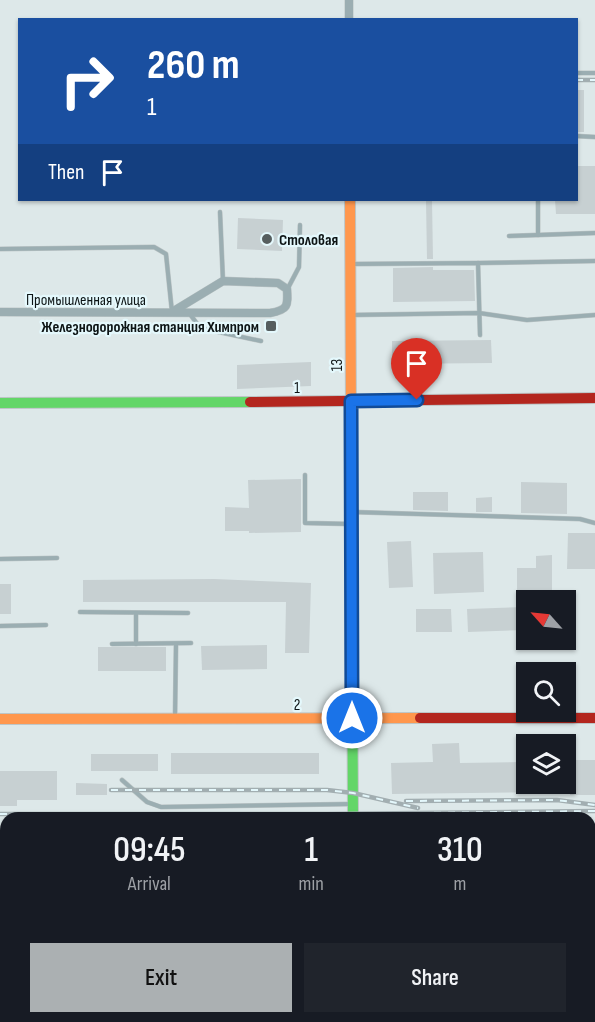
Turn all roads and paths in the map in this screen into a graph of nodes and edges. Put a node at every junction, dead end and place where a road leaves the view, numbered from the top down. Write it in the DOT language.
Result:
graph roads {
  1 [pos="349,0"];
  2 [pos="349,18"];
  3 [pos="578,73"];
  4 [pos="595,73"];
  5 [pos="578,136"];
  6 [pos="595,137"];
  7 [pos="350,201"];
  8 [pos="538,201"];
  9 [pos="220,212"];
  10 [pos="300,225"];
  11 [pos="595,233"];
  12 [pos="538,235"];
  13 [pos="509,236"];
  14 [pos="0,249"];
  15 [pos="595,261"];
  16 [pos="478,263"];
  17 [pos="350,264"];
  18 [pos="223,281"];
  19 [pos="287,289"];
  20 [pos="0,312"];
  21 [pos="172,312"];
  22 [pos="190,313"];
  23 [pos="479,313"];
  24 [pos="351,315"];
  25 [pos="595,315"];
  26 [pos="480,335"];
  27 [pos="261,341"];
  28 [pos="595,398"];
  29 [pos="351,401"];
  30 [pos="0,403"];
  31 [pos="305,475"];
  32 [pos="352,512"];
  33 [pos="595,523"];
  34 [pos="351,524"];
  35 [pos="57,558"];
  36 [pos="0,559"];
  37 [pos="80,612"];
  38 [pos="136,613"];
  39 [pos="188,613"];
  40 [pos="46,625"];
  41 [pos="0,626"];
  42 [pos="112,644"];
  43 [pos="136,644"];
  44 [pos="176,644"];
  45 [pos="191,644"];
  46 [pos="352,718"];
  47 [pos="595,718"];
  48 [pos="0,719"];
  49 [pos="175,719"];
  50 [pos="123,780"];
  51 [pos="353,804"];
  52 [pos="353,812"];
  1 -- 2 [label="street"];
  3 -- 4 [label="lane"];
  5 -- 6 [label="lane"];
  7 -- 17 [label="street, 13"];
  8 -- 12 [label="lane"];
  9 -- 18 [label="lane"];
  10 -- 19 [label="lane"];
  11 -- 12 [label="lane"];
  12 -- 13 [label="lane"];
  14 -- 21 [label="lane"];
  15 -- 16 [label="lane"];
  16 -- 17 [label="lane"];
  16 -- 23 [label="lane"];
  17 -- 24 [label="street, 13"];
  18 -- 19 [label="street"];
  18 -- 21 [label="street"];
  19 -- 22 [label="street, Промышленная улица"];
  20 -- 21 [label="street, Промышленная улица"];
  21 -- 22 [label="street, Промышленная улица"];
  22 -- 27 [label="lane"];
  23 -- 24 [label="lane"];
  23 -- 25 [label="lane"];
  23 -- 26 [label="lane"];
  24 -- 29 [label="street, 13"];
  28 -- 29 [label="street, 1"];
  29 -- 30 [label="street, 1"];
  29 -- 32 [label="street, 13"];
  31 -- 34 [label="lane"];
  32 -- 33 [label="lane"];
  32 -- 34 [label="street, 13"];
  34 -- 46 [label="street, 13"];
  35 -- 36 [label="lane"];
  37 -- 38 [label="lane"];
  38 -- 39 [label="lane"];
  38 -- 43 [label="lane"];
  40 -- 41 [label="lane"];
  42 -- 43 [label="lane"];
  43 -- 44 [label="lane"];
  44 -- 45 [label="lane"];
  44 -- 49 [label="lane"];
  46 -- 47 [label="street, 2"];
  46 -- 49 [label="street, 2"];
  46 -- 51 [label="street, 13"];
  48 -- 49 [label="street, 2"];
  50 -- 51 [label="lane"];
  51 -- 52 [label="street, 13"];
}
